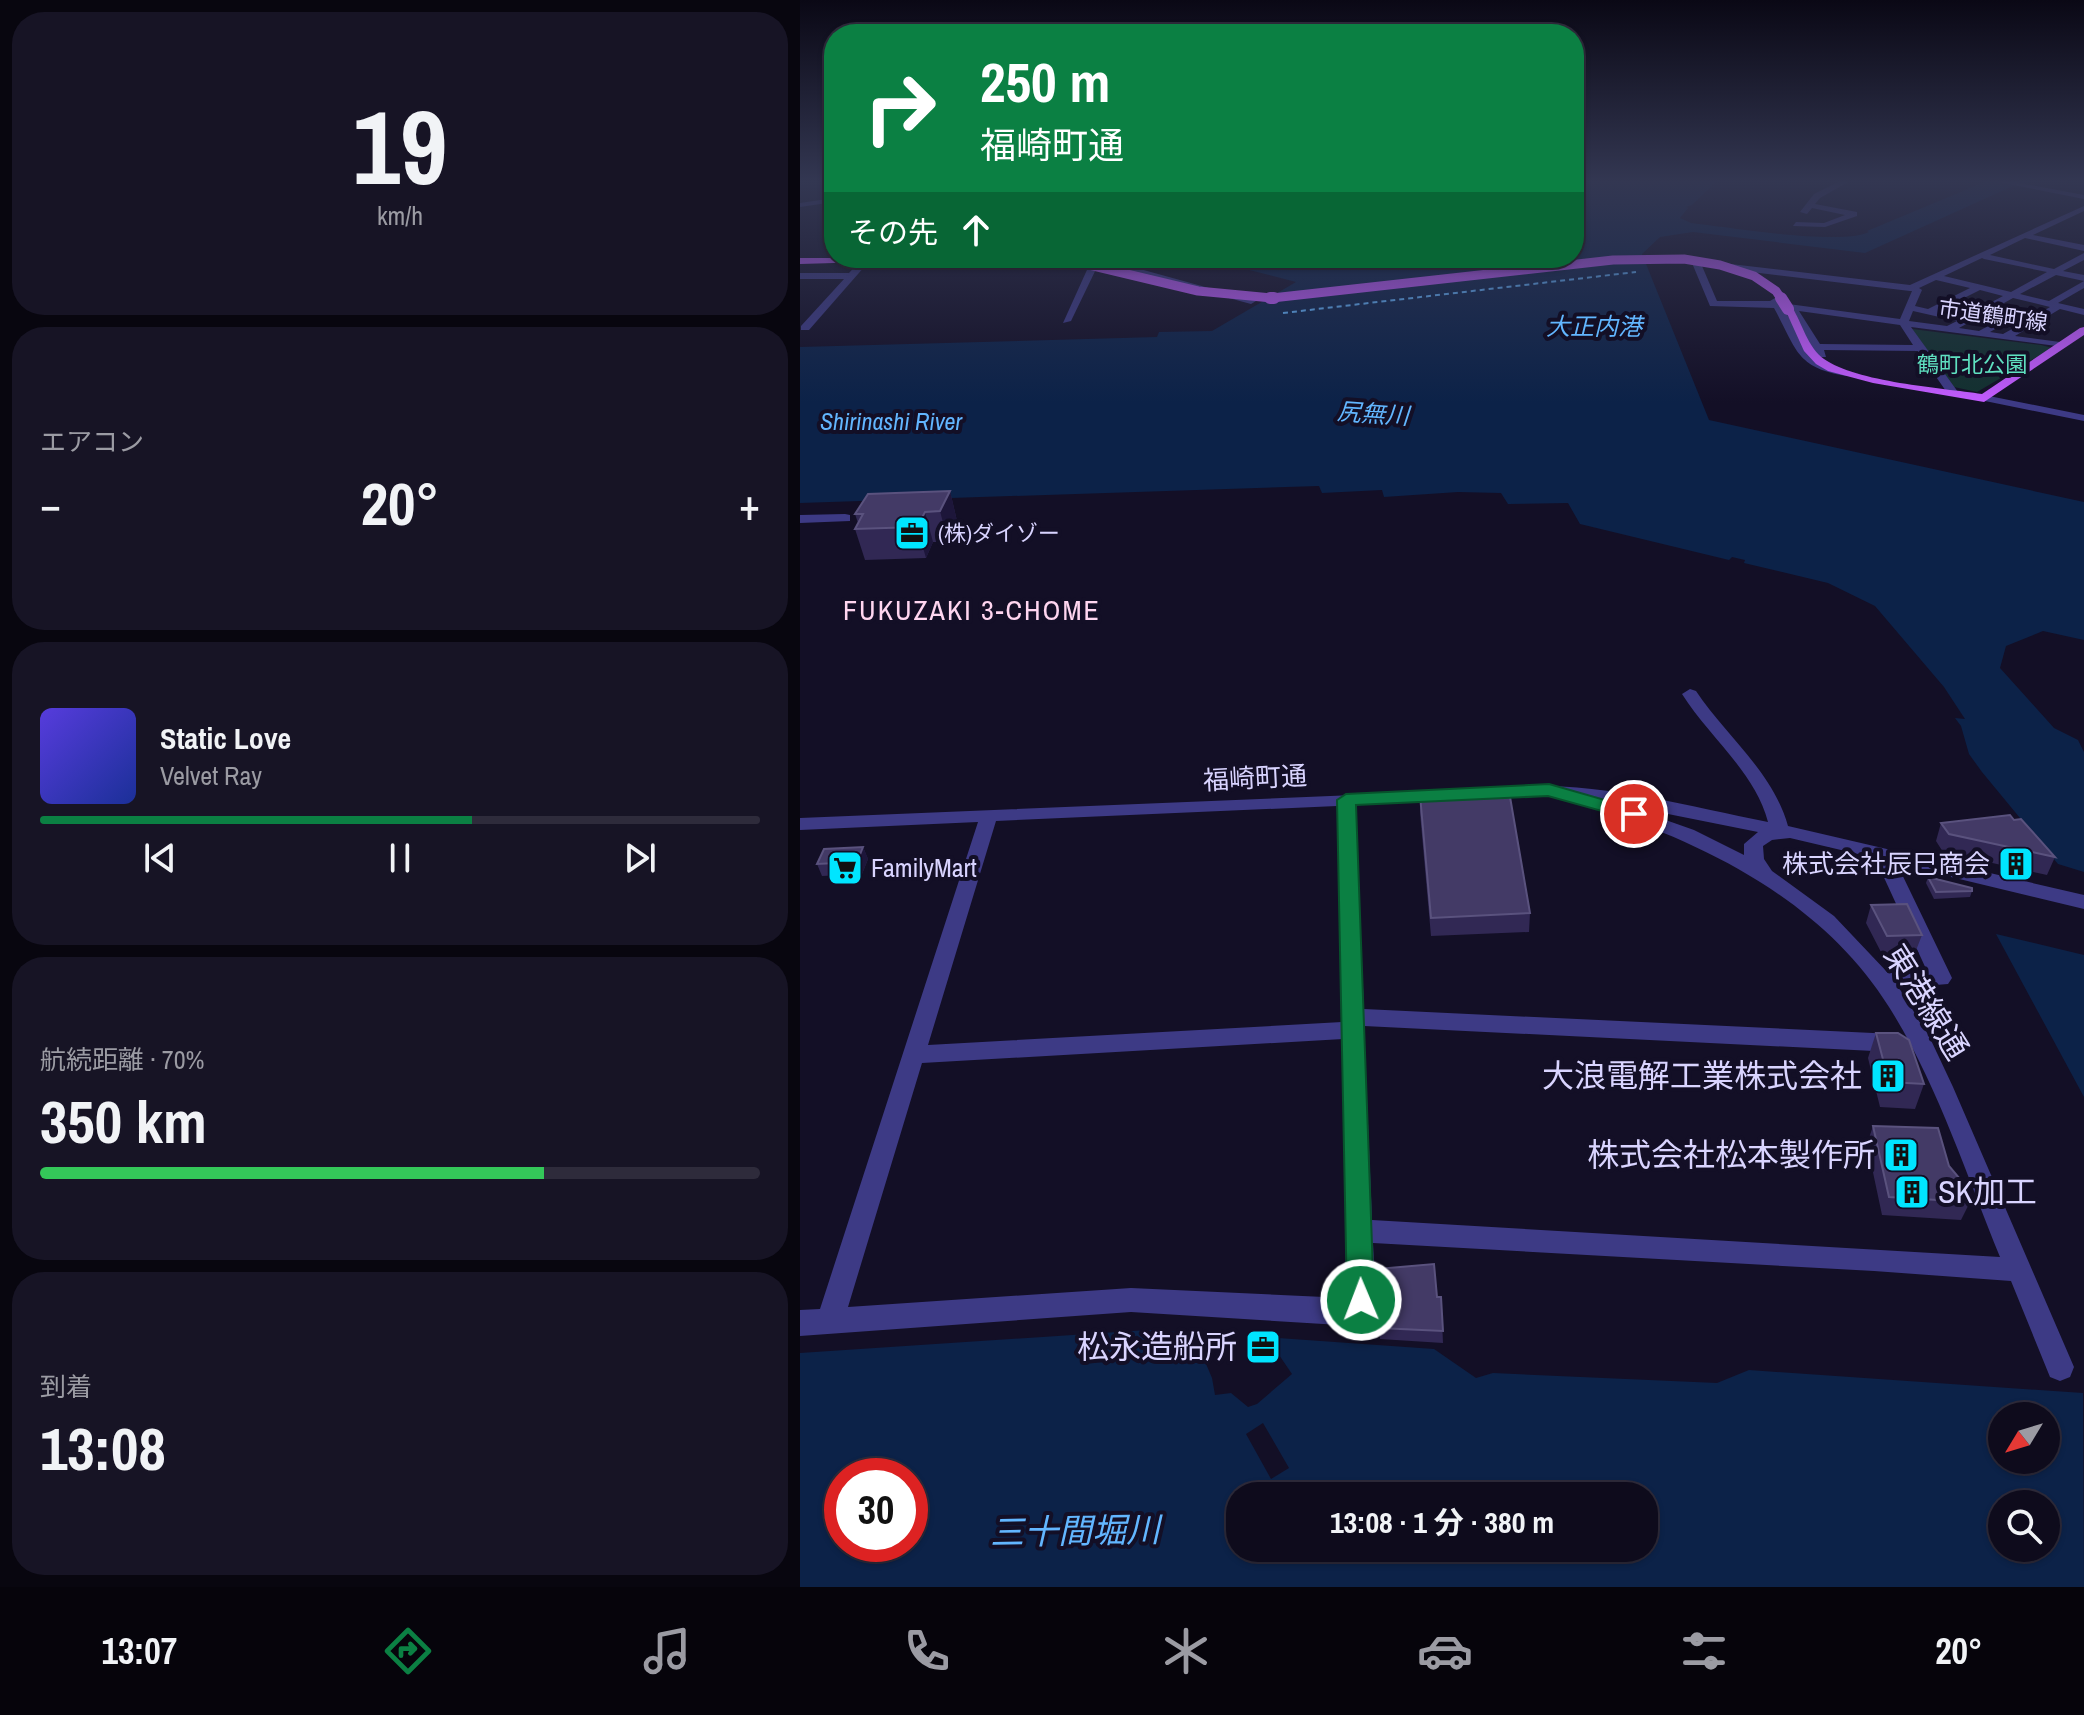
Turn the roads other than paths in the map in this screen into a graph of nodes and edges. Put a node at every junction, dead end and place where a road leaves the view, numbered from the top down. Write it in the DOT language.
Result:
graph roads {
  1 [pos="1984,256"];
  2 [pos="2084,256"];
  3 [pos="824,258"];
  4 [pos="800,259"];
  5 [pos="824,259"];
  6 [pos="1584,263"];
  7 [pos="859,268"];
  8 [pos="1089,268"];
  9 [pos="1101,268"];
  10 [pos="1127,268"];
  11 [pos="1541,268"];
  12 [pos="1769,271"];
  13 [pos="2055,272"];
  14 [pos="800,276"];
  15 [pos="852,276"];
  16 [pos="1936,277"];
  17 [pos="2084,278"];
  18 [pos="2084,284"];
  19 [pos="1979,287"];
  20 [pos="1911,288"];
  21 [pos="2012,295"];
  22 [pos="1251,301"];
  23 [pos="2055,305"];
  24 [pos="1777,306"];
  25 [pos="1910,308"];
  26 [pos="1793,309"];
  27 [pos="1931,311"];
  28 [pos="2084,312"];
  29 [pos="1966,320"];
  30 [pos="1066,321"];
  31 [pos="2084,321"];
  32 [pos="1903,323"];
  33 [pos="2029,323"];
  34 [pos="805,328"];
  35 [pos="1949,329"];
  36 [pos="2084,331"];
  37 [pos="1980,334"];
  38 [pos="2005,337"];
  39 [pos="2060,345"];
  40 [pos="1816,347"];
  41 [pos="1920,348"];
  42 [pos="1825,362"];
  43 [pos="1847,373"];
  44 [pos="1952,392"];
  45 [pos="1984,398"];
  46 [pos="2084,418"];
  47 [pos="845,518"];
  48 [pos="800,519"];
  49 [pos="1690,694"];
  50 [pos="1549,790"];
  51 [pos="1346,800"];
  52 [pos="989,815"];
  53 [pos="800,824"];
  54 [pos="1790,832"];
  55 [pos="1883,854"];
  56 [pos="1765,877"];
  57 [pos="2084,902"];
  58 [pos="1883,981"];
  59 [pos="1354,1023"];
  60 [pos="1920,1044"];
  61 [pos="913,1055"];
  62 [pos="1360,1231"];
  63 [pos="2019,1270"];
  64 [pos="830,1321"];
  65 [pos="800,1323"];
  66 [pos="2060,1367"];
  1 -- 13 [label="street"];
  1 -- 16 [label="street"];
  2 -- 13 [label="street"];
  3 -- 4 [label="main road"];
  4 -- 5 [label="main road"];
  6 -- 42 [label="main road, bridge"];
  7 -- 15 [label="street"];
  8 -- 30 [label="street"];
  9 -- 11 [label="main road, bridge"];
  10 -- 22 [label="street"];
  12 -- 20 [label="street"];
  12 -- 24 [label="street"];
  12 -- 24 [label="street, 市道鶴町線"];
  13 -- 17 [label="street"];
  13 -- 21 [label="street"];
  14 -- 15 [label="street"];
  15 -- 34 [label="street"];
  16 -- 19 [label="street"];
  16 -- 20 [label="street"];
  18 -- 23 [label="street"];
  19 -- 21 [label="street"];
  19 -- 27 [label="street"];
  20 -- 25 [label="street"];
  21 -- 23 [label="street"];
  21 -- 29 [label="street"];
  23 -- 28 [label="street"];
  23 -- 33 [label="street"];
  24 -- 26 [label="street, 市道鶴町線"];
  24 -- 43 [label="street"];
  25 -- 27 [label="street"];
  25 -- 32 [label="street"];
  26 -- 32 [label="street, 市道鶴町線"];
  26 -- 40 [label="street"];
  27 -- 29 [label="street"];
  29 -- 35 [label="street"];
  31 -- 39 [label="main road"];
  32 -- 35 [label="street, 市道鶴町線"];
  32 -- 41 [label="street"];
  33 -- 37 [label="street"];
  33 -- 38 [label="street"];
  35 -- 37 [label="street, 市道鶴町線"];
  36 -- 39 [label="main road"];
  37 -- 38 [label="street, 市道鶴町線"];
  38 -- 39 [label="street, 市道鶴町線"];
  39 -- 45 [label="main road"];
  40 -- 41 [label="street"];
  40 -- 42 [label="street"];
  41 -- 44 [label="street"];
  42 -- 43 [label="main road"];
  43 -- 44 [label="main road"];
  44 -- 45 [label="main road"];
  45 -- 46 [label="street"];
  47 -- 48 [label="street"];
  49 -- 54 [label="street"];
  50 -- 51 [label="street, 福崎町通"];
  50 -- 54 [label="street, 福崎町通"];
  50 -- 56 [label="street, 東港線通"];
  51 -- 52 [label="street, 福崎町通"];
  51 -- 59 [label="street"];
  52 -- 53 [label="street, 福崎町通"];
  52 -- 61 [label="street"];
  54 -- 55 [label="street, 福崎町通"];
  54 -- 56 [label="street"];
  55 -- 57 [label="street, 福崎町通"];
  55 -- 58 [label="street"];
  56 -- 58 [label="street, 東港線通"];
  58 -- 60 [label="street, 東港線通"];
  59 -- 60 [label="street"];
  59 -- 61 [label="street"];
  59 -- 62 [label="street"];
  60 -- 63 [label="street, 東港線通"];
  61 -- 64 [label="street"];
  62 -- 63 [label="street"];
  62 -- 64 [label="street"];
  63 -- 66 [label="street, 東港線通"];
  64 -- 65 [label="street"];
}
